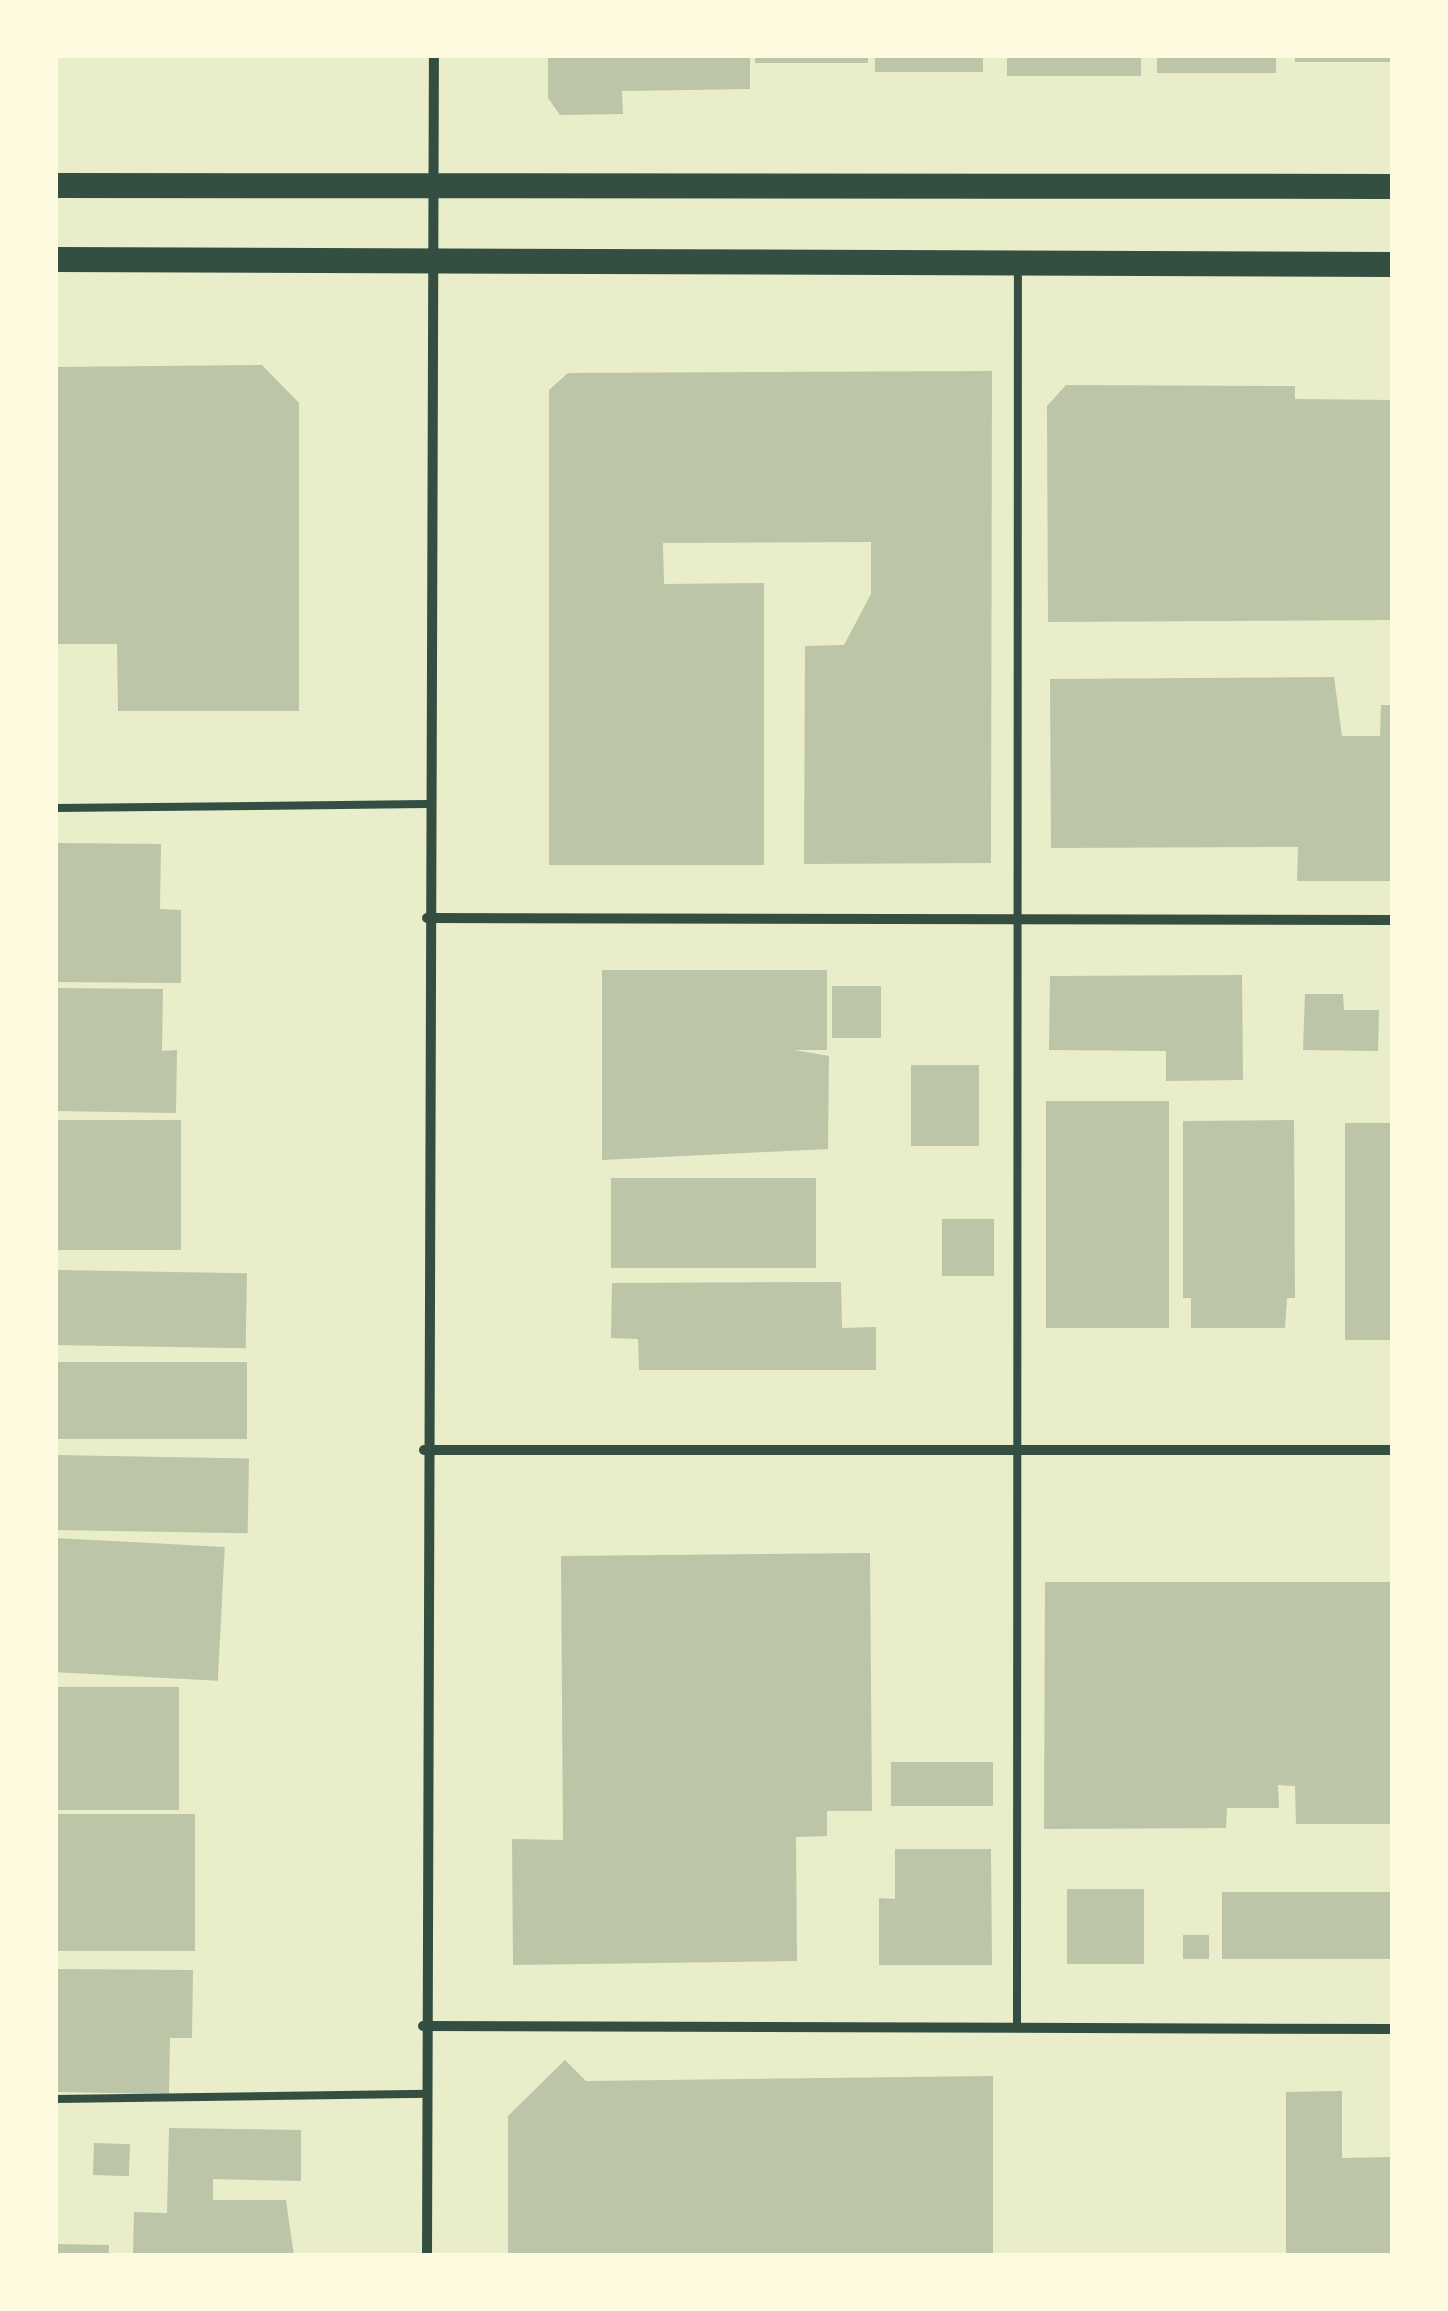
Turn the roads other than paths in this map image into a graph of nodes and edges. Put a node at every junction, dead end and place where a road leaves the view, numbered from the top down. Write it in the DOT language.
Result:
graph roads {
  1 [pos="434,55"];
  2 [pos="435,184"];
  3 [pos="55,185"];
  4 [pos="1393,186"];
  5 [pos="434,257"];
  6 [pos="55,258"];
  7 [pos="1393,264"];
  8 [pos="1018,265"];
  9 [pos="427,804"];
  10 [pos="55,808"];
  11 [pos="427,918"];
  12 [pos="1018,919"];
  13 [pos="1393,920"];
  14 [pos="424,1450"];
  15 [pos="1022,1450"];
  16 [pos="1393,1450"];
  17 [pos="423,2026"];
  18 [pos="1017,2028"];
  19 [pos="1393,2028"];
  20 [pos="428,2094"];
  21 [pos="55,2098"];
  22 [pos="427,2256"];
  1 -- 2 [label="street"];
  2 -- 3 [label="main road"];
  2 -- 4 [label="main road"];
  2 -- 5 [label="street"];
  5 -- 6 [label="main road"];
  5 -- 8 [label="main road"];
  5 -- 9 [label="street"];
  7 -- 8 [label="main road"];
  8 -- 12 [label="lane"];
  9 -- 10 [label="lane"];
  9 -- 11 [label="street"];
  11 -- 12 [label="street"];
  11 -- 14 [label="street"];
  12 -- 13 [label="street"];
  12 -- 15 [label="lane"];
  14 -- 15 [label="street"];
  14 -- 17 [label="street"];
  15 -- 16 [label="street"];
  15 -- 18 [label="lane"];
  17 -- 18 [label="street"];
  17 -- 20 [label="street"];
  18 -- 19 [label="street"];
  20 -- 21 [label="lane"];
  20 -- 22 [label="street"];
}
